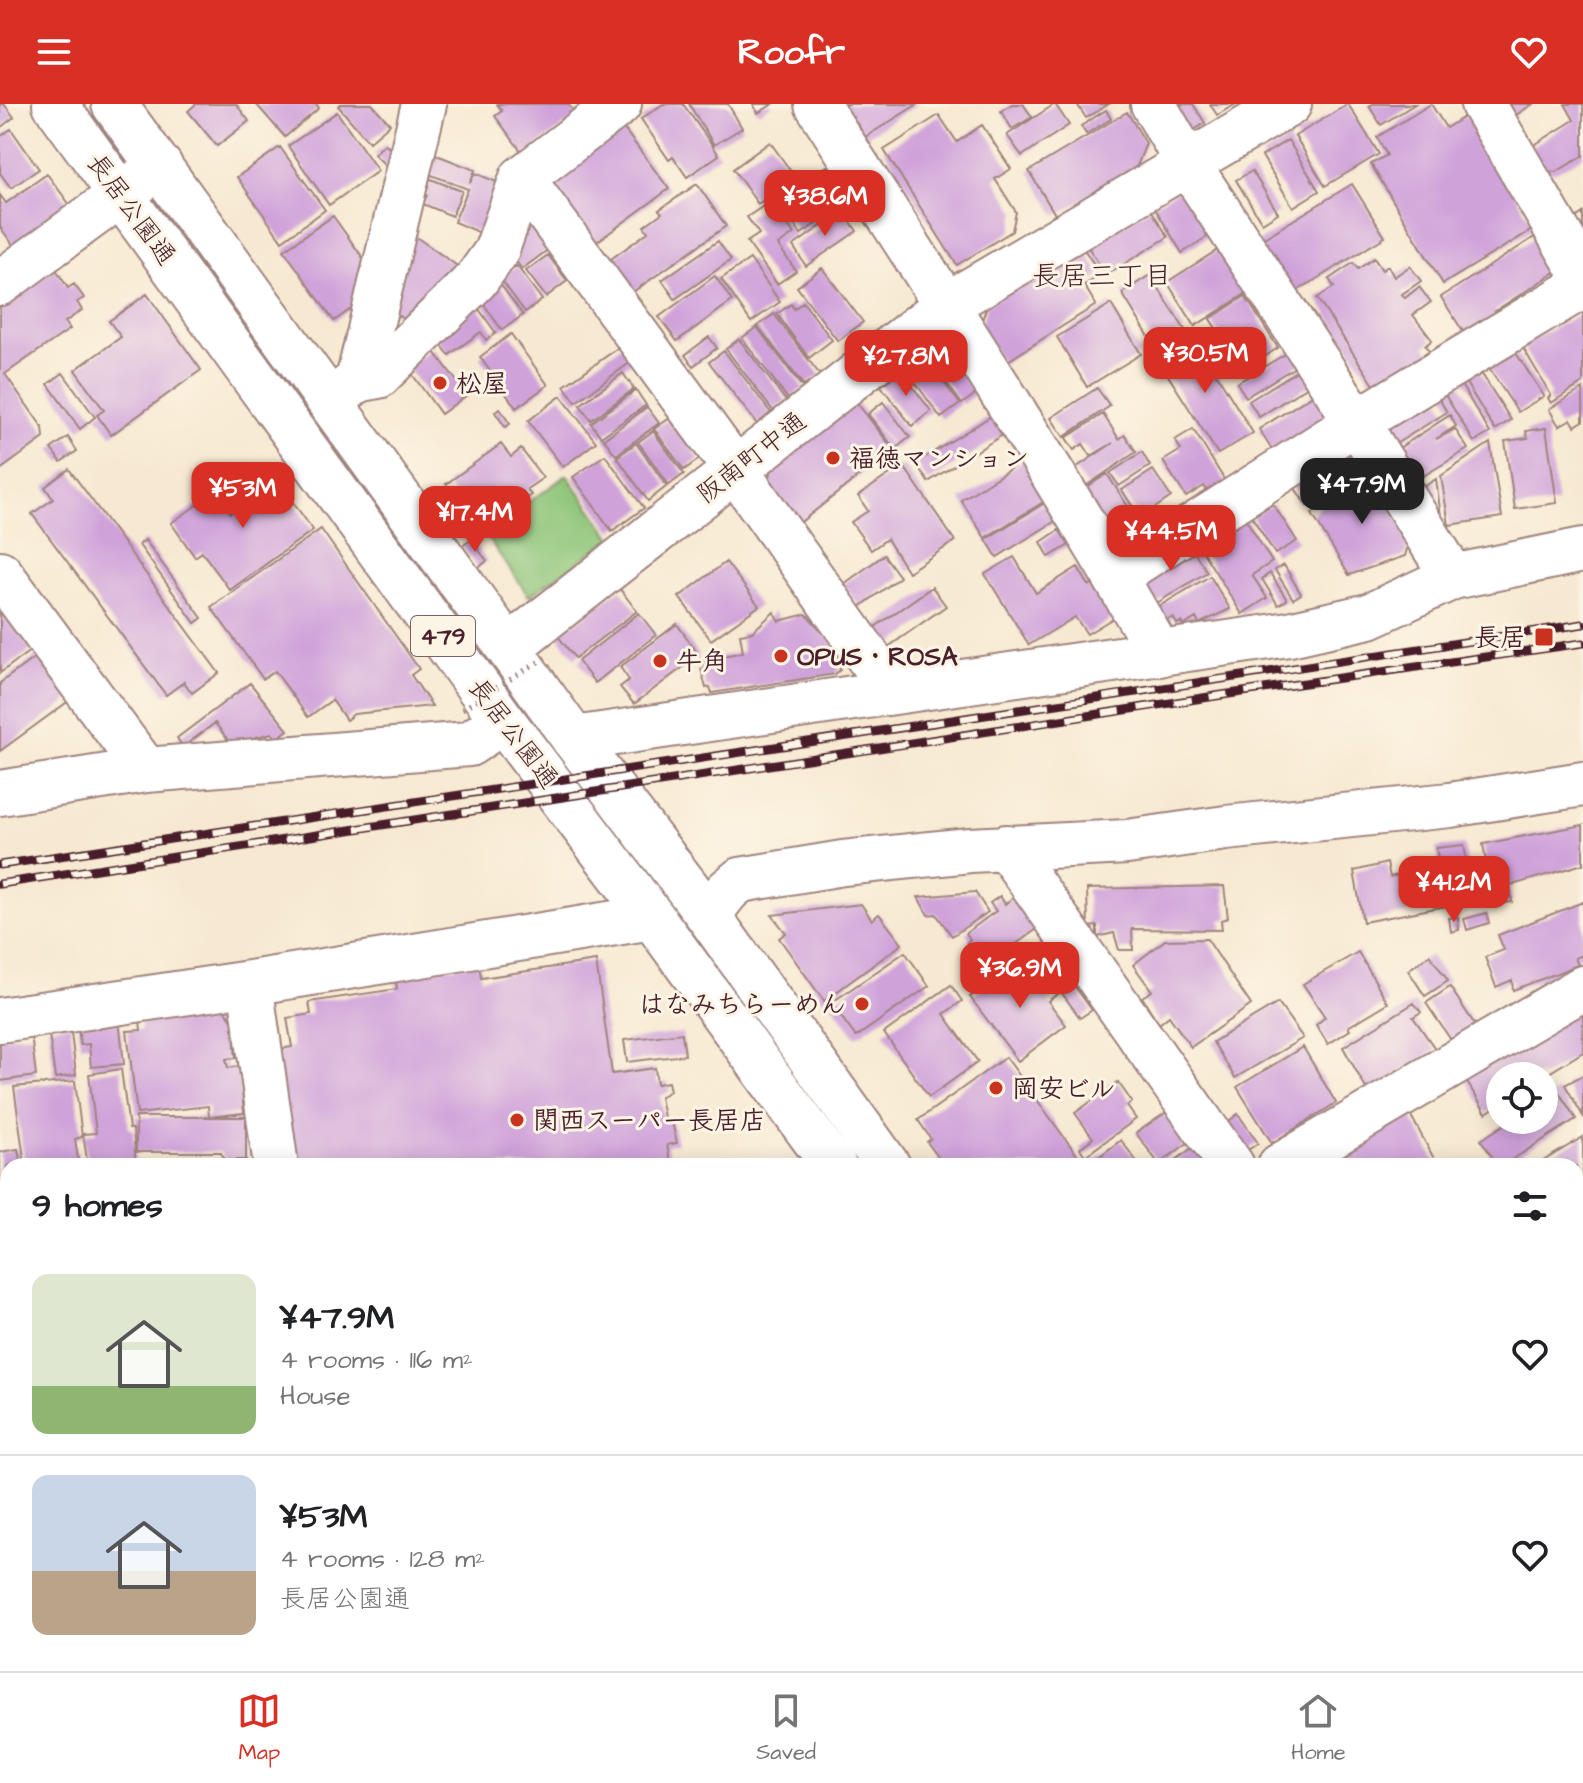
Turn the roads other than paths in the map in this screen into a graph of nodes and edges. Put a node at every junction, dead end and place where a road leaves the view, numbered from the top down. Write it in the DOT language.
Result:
graph roads {
  1 [pos="55,104"];
  2 [pos="114,104"];
  3 [pos="424,104"];
  4 [pos="619,104"];
  5 [pos="817,104"];
  6 [pos="1153,104"];
  7 [pos="1289,104"];
  8 [pos="1483,104"];
  9 [pos="1188,164"];
  10 [pos="160,166"];
  11 [pos="522,178"];
  12 [pos="121,194"];
  13 [pos="1583,274"];
  14 [pos="0,283"];
  15 [pos="1583,286"];
  16 [pos="946,305"];
  17 [pos="344,391"];
  18 [pos="1357,422"];
  19 [pos="735,469"];
  20 [pos="1583,550"];
  21 [pos="0,573"];
  22 [pos="1115,576"];
  23 [pos="1453,577"];
  24 [pos="528,652"];
  25 [pos="1160,654"];
  26 [pos="893,692"];
  27 [pos="483,715"];
  28 [pos="574,739"];
  29 [pos="146,770"];
  30 [pos="1583,784"];
  31 [pos="0,793"];
  32 [pos="1006,847"];
  33 [pos="708,915"];
  34 [pos="652,917"];
  35 [pos="250,983"];
  36 [pos="1583,988"];
  37 [pos="0,1020"];
  38 [pos="275,1158"];
  39 [pos="817,1158"];
  40 [pos="882,1158"];
  41 [pos="1226,1158"];
  42 [pos="1294,1158"];
  1 -- 12 [label="main road, 長居公園通 / 479"];
  2 -- 10 [label="main road, 長居公園通 / 479"];
  3 -- 17 [label="main road"];
  4 -- 11 [label="main road"];
  5 -- 16 [label="main road"];
  6 -- 9 [label="main road"];
  7 -- 9 [label="main road, 阪南町中通"];
  8 -- 13 [label="main road"];
  9 -- 16 [label="main road, 阪南町中通"];
  9 -- 18 [label="main road"];
  10 -- 12 [label="main road"];
  10 -- 17 [label="main road, 長居公園通 / 479"];
  11 -- 17 [label="main road"];
  11 -- 19 [label="main road"];
  12 -- 14 [label="main road"];
  12 -- 27 [label="main road, 長居公園通 / 479"];
  15 -- 18 [label="main road"];
  16 -- 19 [label="main road, 阪南町中通"];
  16 -- 22 [label="main road"];
  17 -- 24 [label="main road, 長居公園通 / 479"];
  18 -- 22 [label="main road"];
  18 -- 23 [label="main road"];
  19 -- 24 [label="main road, 阪南町中通"];
  19 -- 26 [label="main road"];
  20 -- 23 [label="main road"];
  21 -- 29 [label="main road"];
  22 -- 25 [label="main road"];
  23 -- 25 [label="main road"];
  24 -- 28 [label="main road, 長居公園通 / 479"];
  25 -- 26 [label="main road"];
  26 -- 28 [label="main road"];
  27 -- 29 [label="main road"];
  27 -- 34 [label="main road, 長居公園通 / 479"];
  28 -- 33 [label="main road, 長居公園通 / 479"];
  29 -- 31 [label="main road"];
  30 -- 32 [label="main road"];
  32 -- 33 [label="main road"];
  32 -- 41 [label="main road"];
  33 -- 40 [label="main road, 長居公園通 / 479"];
  34 -- 35 [label="main road"];
  34 -- 39 [label="main road, 長居公園通 / 479"];
  35 -- 37 [label="main road"];
  35 -- 38 [label="main road"];
  36 -- 42 [label="main road"];
}
